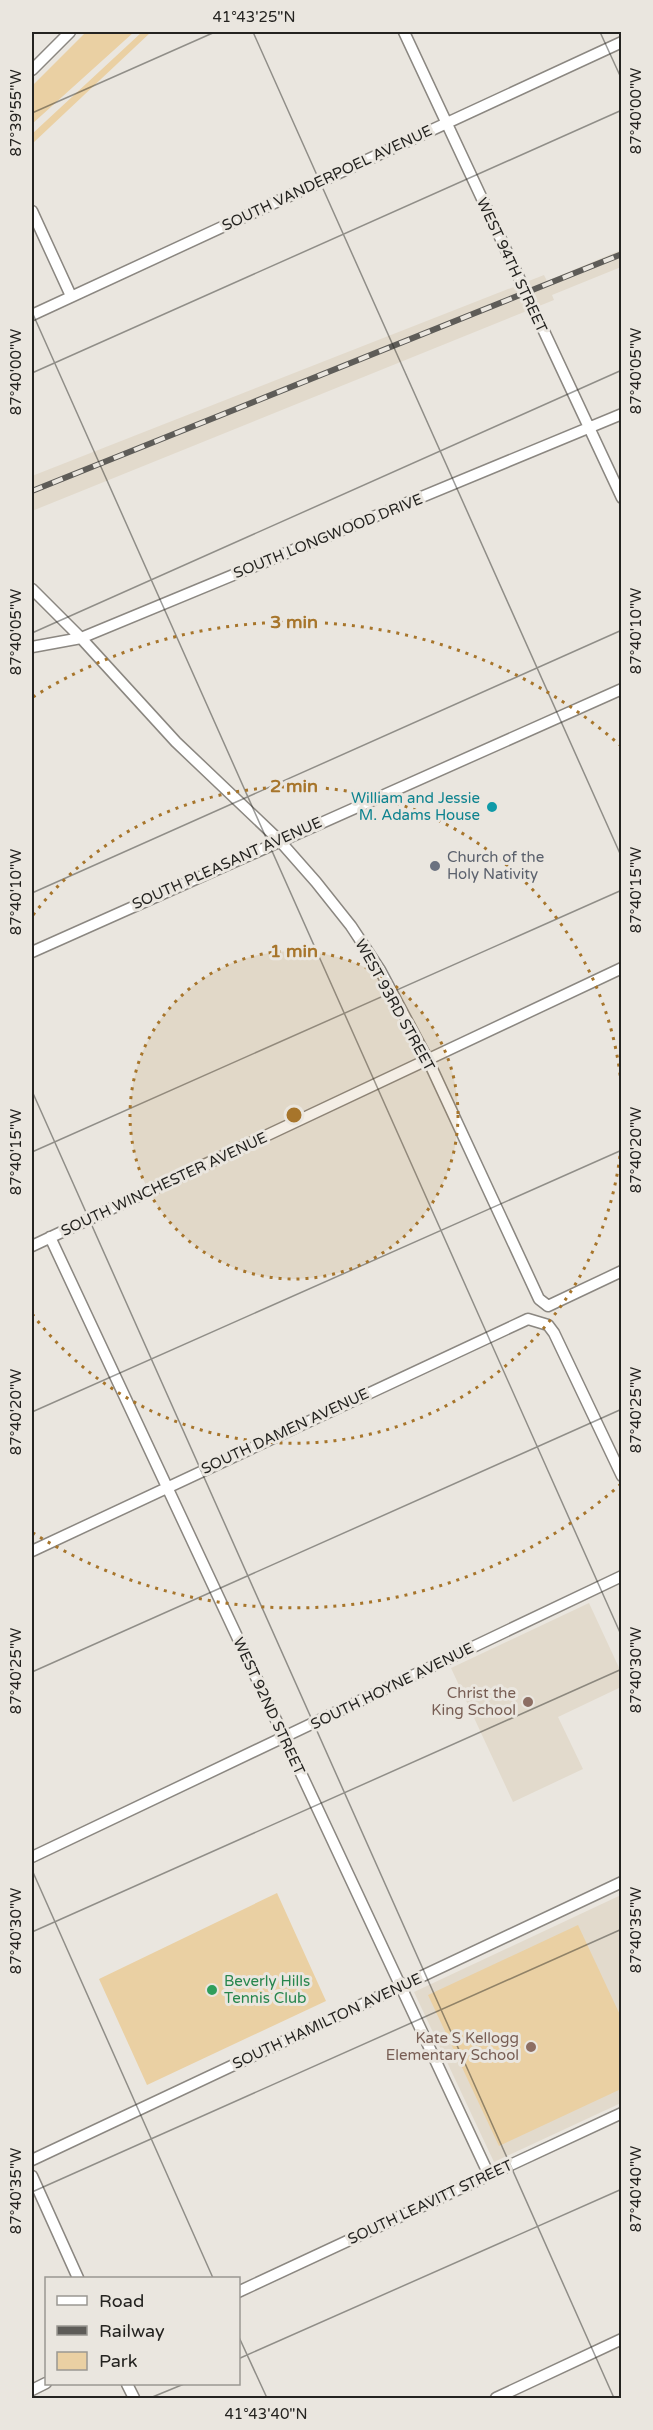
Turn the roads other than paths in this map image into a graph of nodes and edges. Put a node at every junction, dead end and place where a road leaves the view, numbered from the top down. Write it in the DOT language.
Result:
graph roads {
  1 [pos="70,32"];
  2 [pos="404,32"];
  3 [pos="621,42"];
  4 [pos="32,70"];
  5 [pos="446,123"];
  6 [pos="32,211"];
  7 [pos="71,296"];
  8 [pos="32,315"];
  9 [pos="621,414"];
  10 [pos="589,428"];
  11 [pos="621,498"];
  12 [pos="32,589"];
  13 [pos="81,638"];
  14 [pos="32,647"];
  15 [pos="621,689"];
  16 [pos="279,840"];
  17 [pos="32,952"];
  18 [pos="621,968"];
  19 [pos="428,1060"];
  20 [pos="50,1237"];
  21 [pos="32,1246"];
  22 [pos="621,1271"];
  23 [pos="621,1476"];
  24 [pos="167,1487"];
  25 [pos="32,1551"];
  26 [pos="621,1576"];
  27 [pos="283,1738"];
  28 [pos="32,1857"];
  29 [pos="621,1882"];
  30 [pos="400,1987"];
  31 [pos="621,2113"];
  32 [pos="32,2160"];
  33 [pos="489,2175"];
  34 [pos="32,2176"];
  35 [pos="78,2277"];
  36 [pos="240,2291"];
  37 [pos="621,2339"];
  38 [pos="496,2398"];
  1 -- 4 [label="street"];
  2 -- 5 [label="street, WEST 94TH STREET"];
  3 -- 5 [label="street, SOUTH VANDERPOEL AVENUE"];
  5 -- 7 [label="street, SOUTH VANDERPOEL AVENUE"];
  5 -- 10 [label="street, WEST 94TH STREET"];
  6 -- 7 [label="street"];
  7 -- 8 [label="street, SOUTH VANDERPOEL AVENUE"];
  9 -- 10 [label="street, SOUTH LONGWOOD DRIVE"];
  10 -- 11 [label="street, WEST 94TH STREET"];
  10 -- 13 [label="street, SOUTH LONGWOOD DRIVE"];
  12 -- 13 [label="street, WEST 93RD STREET"];
  13 -- 14 [label="street, SOUTH LONGWOOD DRIVE"];
  13 -- 16 [label="street, WEST 93RD STREET"];
  15 -- 16 [label="street, SOUTH PLEASANT AVENUE"];
  16 -- 17 [label="street, SOUTH PLEASANT AVENUE"];
  16 -- 19 [label="street, WEST 93RD STREET"];
  18 -- 19 [label="street, SOUTH WINCHESTER AVENUE"];
  19 -- 20 [label="street, SOUTH WINCHESTER AVENUE"];
  19 -- 22 [label="street, WEST 93RD STREET"];
  20 -- 21 [label="street, SOUTH WINCHESTER AVENUE"];
  20 -- 24 [label="street, WEST 92ND STREET"];
  23 -- 24 [label="street, SOUTH DAMEN AVENUE"];
  24 -- 25 [label="street, SOUTH DAMEN AVENUE"];
  24 -- 27 [label="street, WEST 92ND STREET"];
  26 -- 27 [label="street, SOUTH HOYNE AVENUE"];
  27 -- 28 [label="street, SOUTH HOYNE AVENUE"];
  27 -- 30 [label="street, WEST 92ND STREET"];
  29 -- 30 [label="street, SOUTH HAMILTON AVENUE"];
  30 -- 32 [label="street, SOUTH HAMILTON AVENUE"];
  30 -- 33 [label="street, WEST 92ND STREET"];
  31 -- 33 [label="street, SOUTH LEAVITT STREET"];
  33 -- 36 [label="street, SOUTH LEAVITT STREET"];
  34 -- 35 [label="street"];
  37 -- 38 [label="street"];
}
